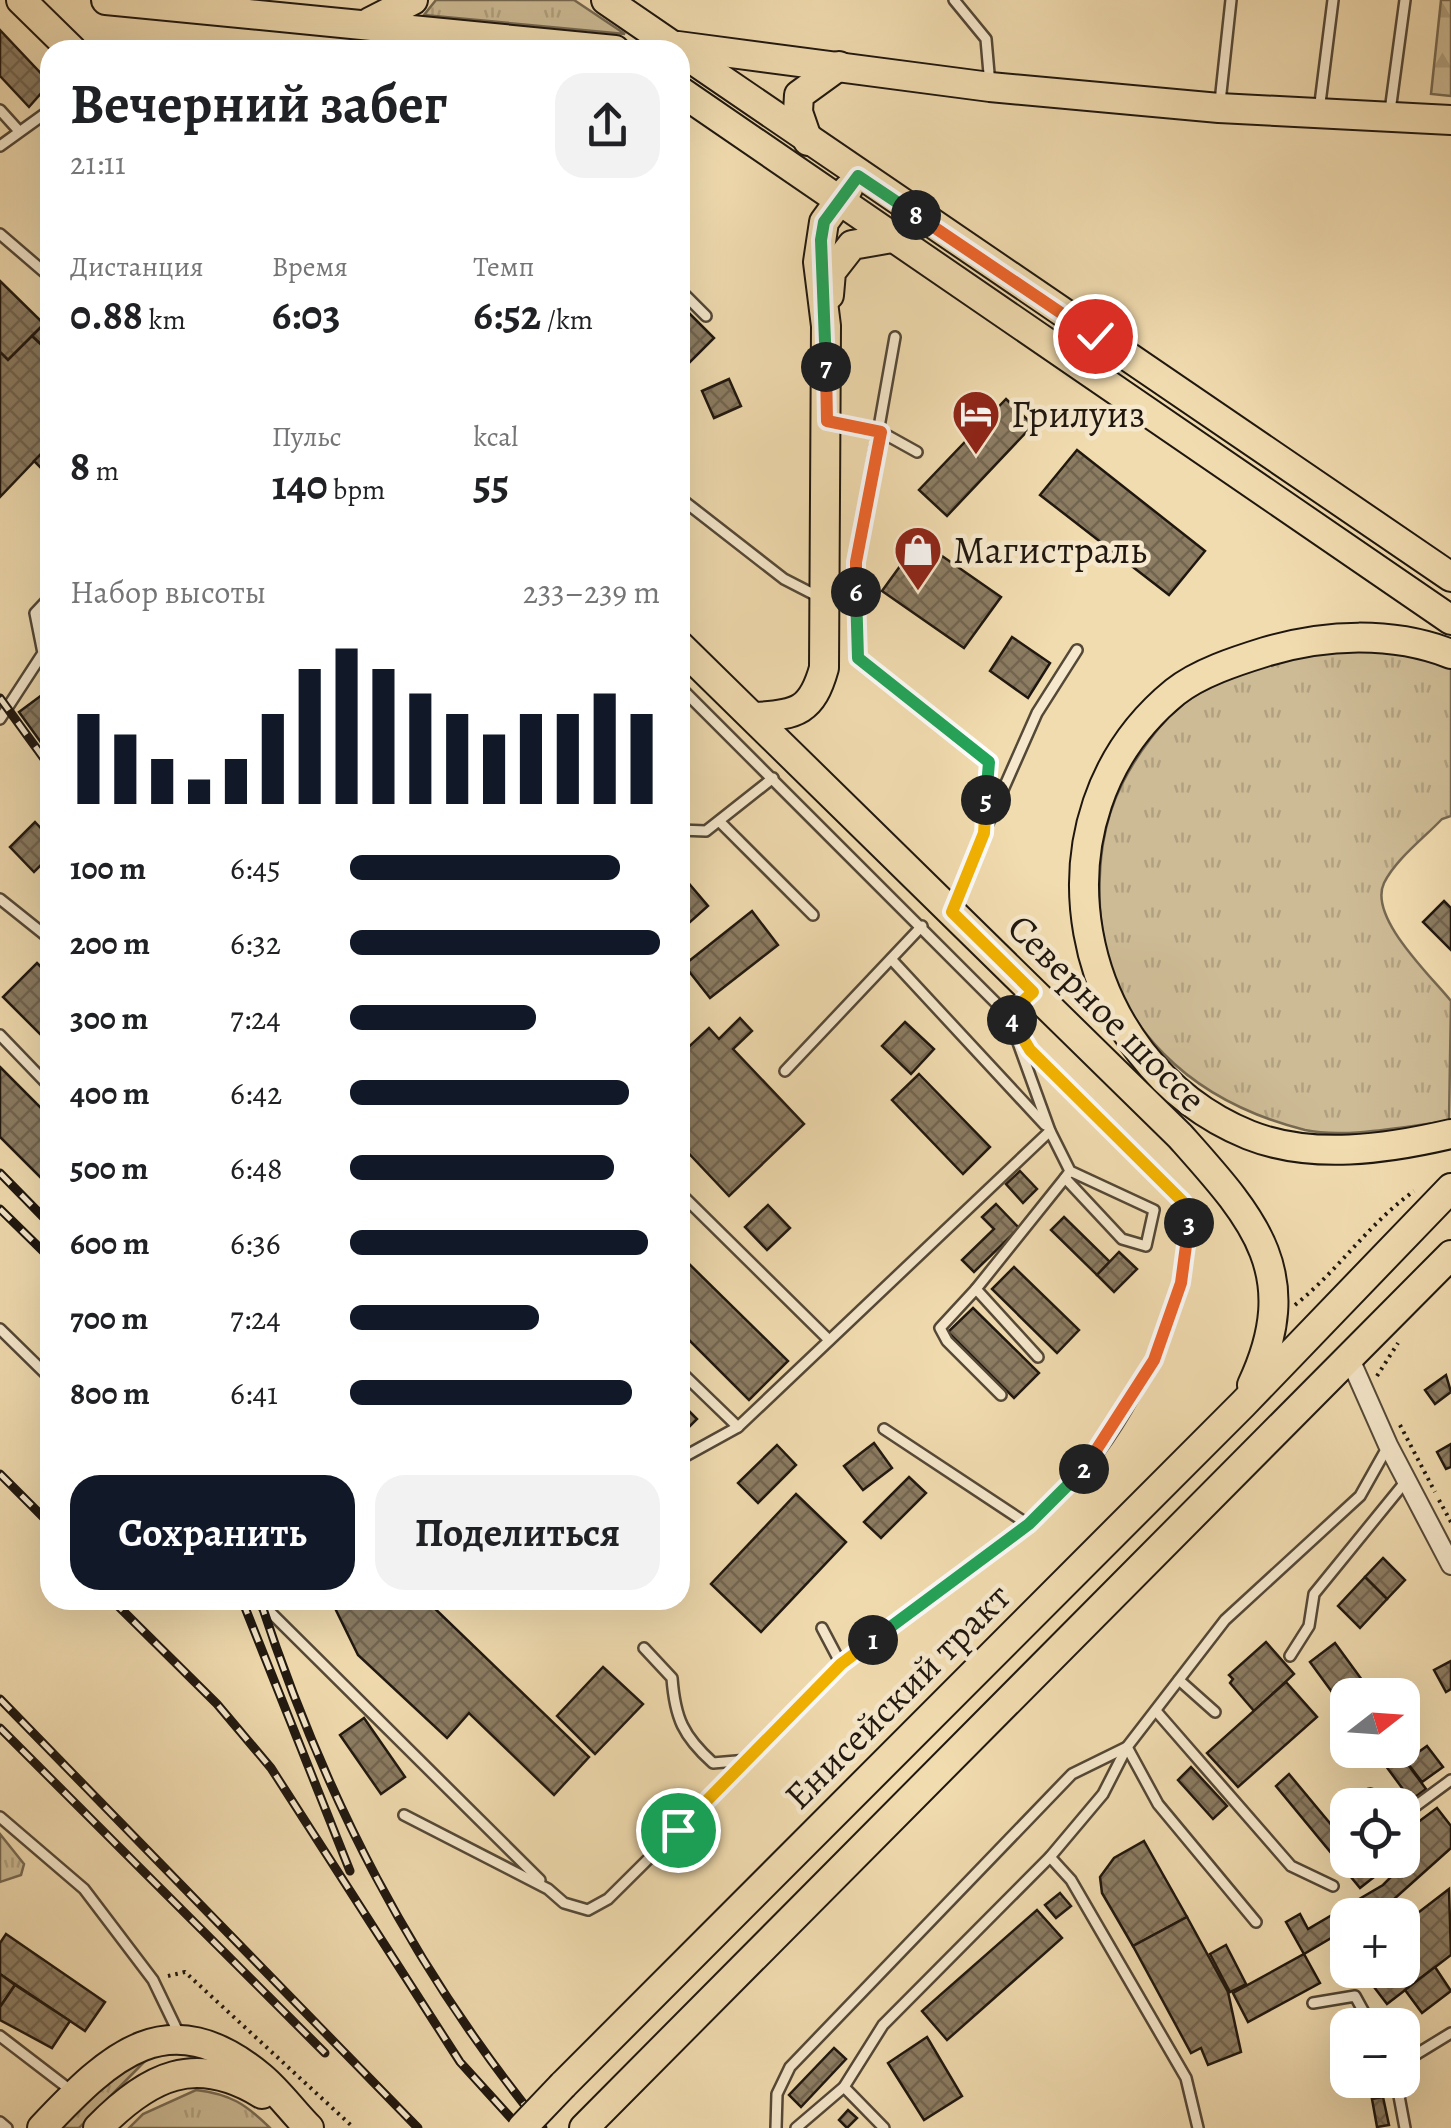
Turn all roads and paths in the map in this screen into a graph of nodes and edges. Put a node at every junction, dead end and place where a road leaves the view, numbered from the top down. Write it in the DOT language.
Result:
graph roads {
  1 [pos="21,0"];
  2 [pos="106,0"];
  3 [pos="413,0"];
  4 [pos="606,0"];
  5 [pos="954,0"];
  6 [pos="1231,0"];
  7 [pos="1333,0"];
  8 [pos="1405,0"];
  9 [pos="139,1"];
  10 [pos="364,24"];
  11 [pos="62,40"];
  12 [pos="518,40"];
  13 [pos="664,40"];
  14 [pos="690,50"];
  15 [pos="690,58"];
  16 [pos="839,66"];
  17 [pos="990,88"];
  18 [pos="690,99"];
  19 [pos="1219,108"];
  20 [pos="0,110"];
  21 [pos="1319,111"];
  22 [pos="1389,116"];
  23 [pos="40,117"];
  24 [pos="1451,120"];
  25 [pos="19,131"];
  26 [pos="808,142"];
  27 [pos="0,146"];
  28 [pos="858,176"];
  29 [pos="838,202"];
  30 [pos="0,234"];
  31 [pos="892,238"];
  32 [pos="40,269"];
  33 [pos="690,300"];
  34 [pos="706,316"];
  35 [pos="826,326"];
  36 [pos="895,338"];
  37 [pos="827,421"];
  38 [pos="881,432"];
  39 [pos="916,452"];
  40 [pos="690,506"];
  41 [pos="1451,577"];
  42 [pos="823,599"];
  43 [pos="40,608"];
  44 [pos="1451,620"];
  45 [pos="40,638"];
  46 [pos="1077,650"];
  47 [pos="1451,654"];
  48 [pos="40,658"];
  49 [pos="690,659"];
  50 [pos="690,697"];
  51 [pos="754,718"];
  52 [pos="0,719"];
  53 [pos="773,778"];
  54 [pos="720,823"];
  55 [pos="690,830"];
  56 [pos="984,833"];
  57 [pos="0,899"];
  58 [pos="952,912"];
  59 [pos="813,915"];
  60 [pos="922,926"];
  61 [pos="40,931"];
  62 [pos="892,960"];
  63 [pos="1033,992"];
  64 [pos="1008,1015"];
  65 [pos="0,1035"];
  66 [pos="785,1071"];
  67 [pos="40,1077"];
  68 [pos="1050,1131"];
  69 [pos="1451,1134"];
  70 [pos="1068,1174"];
  71 [pos="1438,1186"];
  72 [pos="690,1203"];
  73 [pos="1451,1255"];
  74 [pos="976,1290"];
  75 [pos="1287,1311"];
  76 [pos="0,1329"];
  77 [pos="1406,1331"];
  78 [pos="828,1340"];
  79 [pos="1038,1358"];
  80 [pos="1350,1358"];
  81 [pos="40,1368"];
  82 [pos="690,1380"];
  83 [pos="1380,1387"];
  84 [pos="1001,1395"];
  85 [pos="1243,1404"];
  86 [pos="1395,1418"];
  87 [pos="738,1426"];
  88 [pos="884,1429"];
  89 [pos="1388,1445"];
  90 [pos="690,1453"];
  91 [pos="1406,1481"];
  92 [pos="1451,1522"];
  93 [pos="1029,1524"];
  94 [pos="1451,1565"];
  95 [pos="268,1610"];
  96 [pos="822,1628"];
  97 [pos="644,1648"];
  98 [pos="1290,1656"];
  99 [pos="841,1664"];
  100 [pos="1179,1680"];
  101 [pos="1156,1711"];
  102 [pos="1215,1712"];
  103 [pos="1127,1747"];
  104 [pos="748,1760"];
  105 [pos="1451,1780"];
  106 [pos="1420,1803"];
  107 [pos="404,1815"];
  108 [pos="0,1816"];
  109 [pos="1050,1857"];
  110 [pos="1333,1886"];
  111 [pos="548,1889"];
  112 [pos="1256,1922"];
  113 [pos="153,1980"];
  114 [pos="1313,2004"];
  115 [pos="1362,2008"];
  116 [pos="1451,2033"];
  117 [pos="0,2036"];
  118 [pos="181,2038"];
  119 [pos="1420,2052"];
  120 [pos="844,2087"];
  121 [pos="75,2094"];
  122 [pos="1400,2098"];
  123 [pos="0,2122"];
  124 [pos="303,2122"];
  125 [pos="589,2122"];
  126 [pos="8,2128"];
  127 [pos="42,2128"];
  128 [pos="98,2128"];
  129 [pos="354,2128"];
  130 [pos="522,2128"];
  131 [pos="776,2128"];
  132 [pos="796,2128"];
  133 [pos="884,2128"];
  134 [pos="1198,2128"];
  135 [pos="1406,2128"];
  1 -- 11 [label="main road"];
  2 -- 9 [label="main road"];
  3 -- 10 [label="main road"];
  4 -- 13 [label="main road"];
  5 -- 17 [label="lane"];
  6 -- 19 [label="lane"];
  7 -- 21 [label="lane"];
  8 -- 22 [label="lane"];
  9 -- 10 [label="main road"];
  10 -- 12 [label="main road"];
  14 -- 16 [label="main road"];
  15 -- 26 [label="main road"];
  16 -- 17 [label="main road"];
  16 -- 26 [label="main road"];
  17 -- 19 [label="main road"];
  18 -- 29 [label="main road"];
  19 -- 21 [label="main road"];
  20 -- 25 [label="lane"];
  21 -- 22 [label="main road"];
  22 -- 24 [label="main road"];
  23 -- 25 [label="lane"];
  25 -- 27 [label="lane"];
  26 -- 28 [label="main road"];
  28 -- 29 [label="main road"];
  28 -- 41 [label="main road"];
  29 -- 31 [label="main road"];
  29 -- 35 [label="main road"];
  30 -- 32 [label="lane"];
  31 -- 35 [label="main road"];
  31 -- 44 [label="main road"];
  33 -- 34 [label="lane"];
  35 -- 37 [label="main road"];
  36 -- 38 [label="lane"];
  37 -- 38 [label="lane"];
  37 -- 42 [label="main road"];
  38 -- 39 [label="lane"];
  38 -- 56 [label="lane"];
  40 -- 42 [label="lane"];
  42 -- 51 [label="main road"];
  43 -- 45 [label="lane"];
  46 -- 56 [label="lane"];
  47 -- 69 [label="main road"];
  48 -- 52 [label="lane"];
  49 -- 51 [label="main road, Северное шоссе"];
  50 -- 53 [label="lane"];
  51 -- 58 [label="main road, Северное шоссе"];
  53 -- 54 [label="lane"];
  53 -- 60 [label="lane"];
  54 -- 55 [label="lane"];
  54 -- 59 [label="lane"];
  56 -- 58 [label="lane"];
  57 -- 61 [label="lane"];
  58 -- 63 [label="main road, Северное шоссе"];
  60 -- 62 [label="lane"];
  60 -- 64 [label="lane"];
  62 -- 66 [label="lane"];
  62 -- 68 [label="lane"];
  63 -- 64 [label="lane"];
  63 -- 85 [label="main road, Северное шоссе"];
  64 -- 68 [label="lane"];
  64 -- 93 [label="lane"];
  65 -- 67 [label="lane"];
  68 -- 70 [label="lane"];
  68 -- 78 [label="lane"];
  70 -- 70 [label="lane"];
  70 -- 74 [label="lane"];
  71 -- 75 [label="path"];
  71 -- 85 [label="main road, Енисейский тракт"];
  72 -- 78 [label="lane"];
  73 -- 80 [label="main road"];
  74 -- 79 [label="lane"];
  74 -- 84 [label="lane"];
  76 -- 81 [label="lane"];
  77 -- 83 [label="path"];
  78 -- 87 [label="lane"];
  80 -- 89 [label="street"];
  80 -- 125 [label="main road"];
  82 -- 87 [label="lane"];
  85 -- 130 [label="main road, Енисейский тракт, bridge"];
  86 -- 92 [label="path"];
  87 -- 90 [label="lane"];
  88 -- 93 [label="lane"];
  89 -- 91 [label="street"];
  89 -- 100 [label="lane"];
  91 -- 94 [label="street"];
  91 -- 98 [label="lane"];
  93 -- 99 [label="lane"];
  95 -- 111 [label="lane"];
  96 -- 99 [label="lane"];
  97 -- 104 [label="lane"];
  99 -- 104 [label="lane"];
  100 -- 101 [label="lane"];
  100 -- 102 [label="lane"];
  101 -- 103 [label="lane"];
  101 -- 110 [label="lane"];
  103 -- 109 [label="lane"];
  103 -- 112 [label="lane"];
  103 -- 131 [label="lane"];
  104 -- 111 [label="lane"];
  105 -- 106 [label="lane"];
  107 -- 111 [label="lane"];
  108 -- 113 [label="lane"];
  109 -- 120 [label="lane"];
  109 -- 134 [label="lane"];
  113 -- 118 [label="lane"];
  113 -- 129 [label="path"];
  114 -- 115 [label="lane"];
  116 -- 119 [label="lane"];
  117 -- 121 [label="lane"];
  118 -- 121 [label="main road"];
  118 -- 124 [label="main road"];
  120 -- 132 [label="lane"];
  120 -- 133 [label="lane"];
  121 -- 127 [label="main road"];
  122 -- 135 [label="lane"];
  123 -- 126 [label="lane"];
  124 -- 128 [label="main road"];
}
